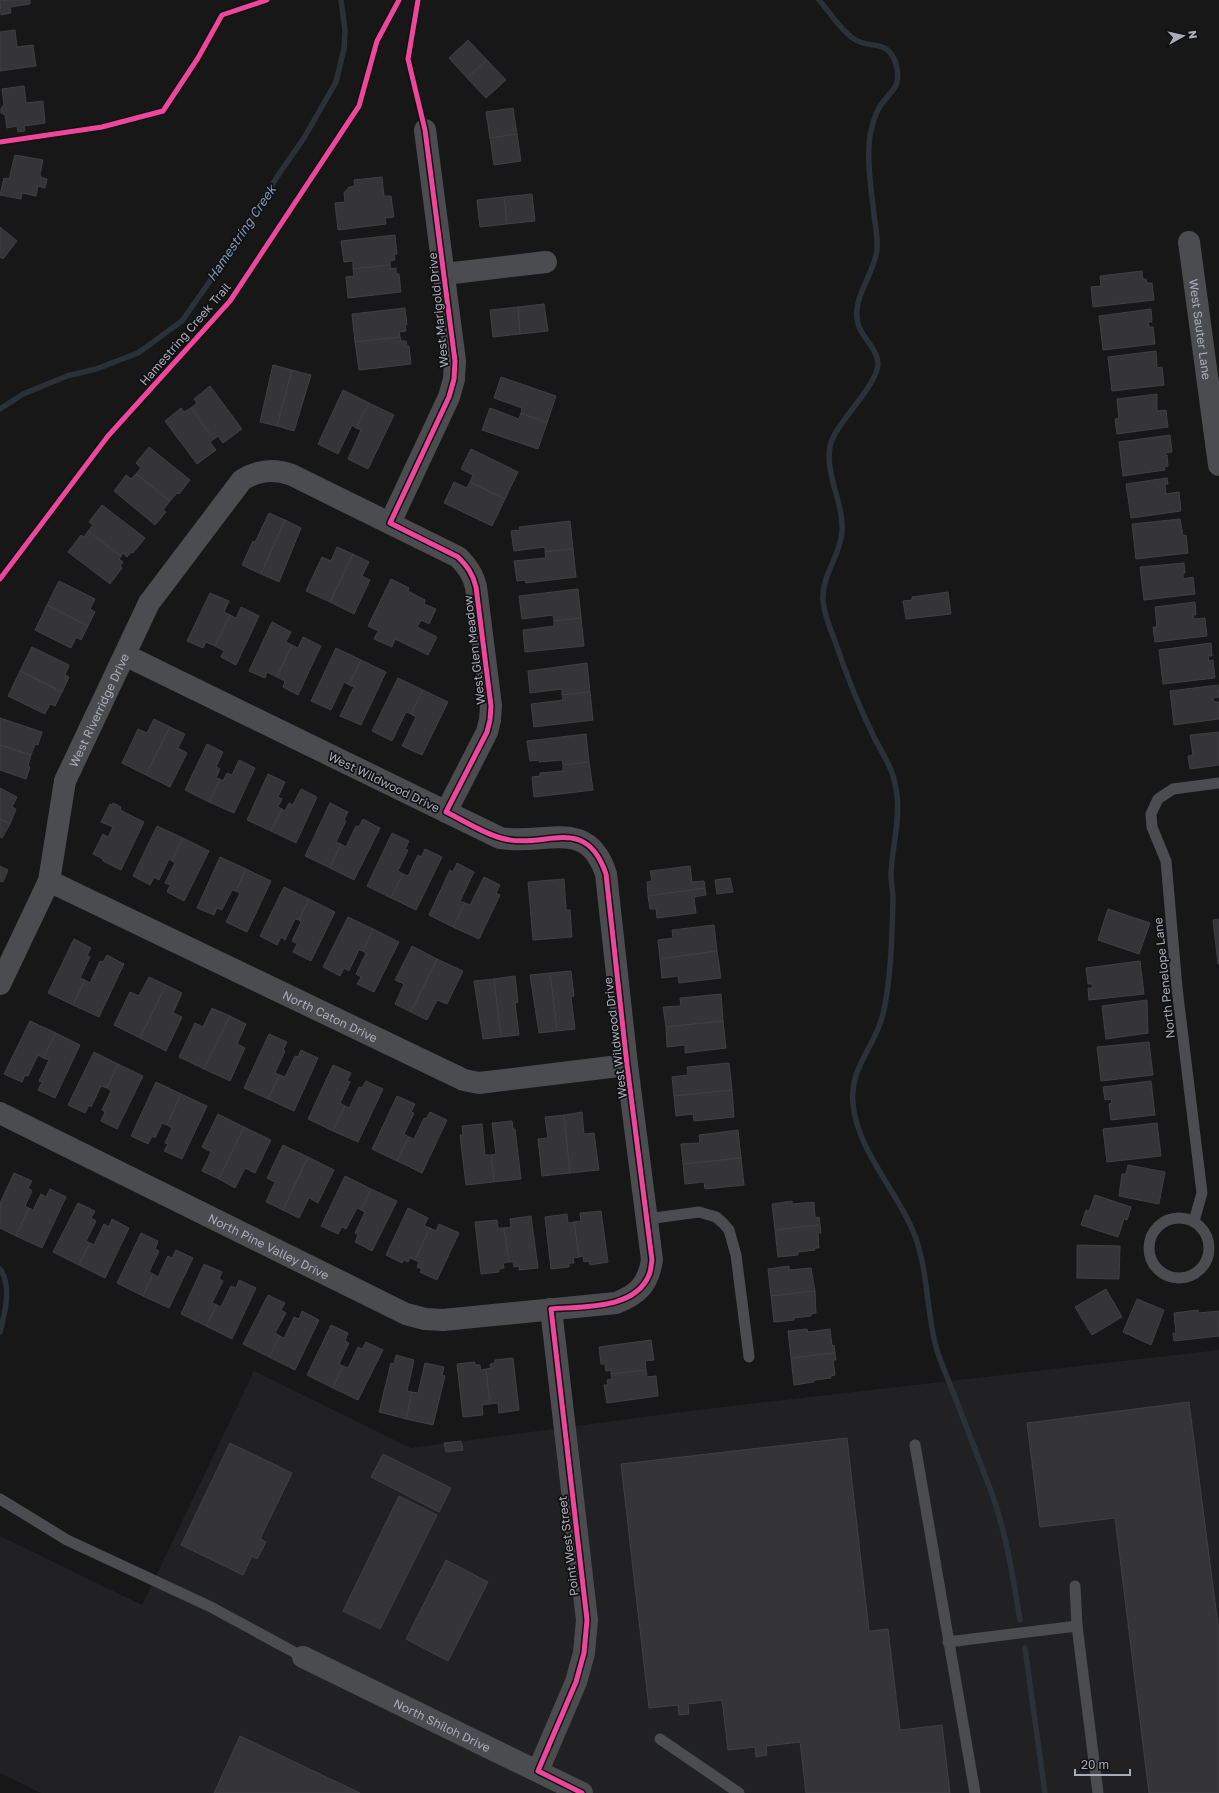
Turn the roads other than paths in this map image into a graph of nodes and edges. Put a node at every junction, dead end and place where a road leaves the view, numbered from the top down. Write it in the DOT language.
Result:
graph roads {
  1 [pos="425,130"];
  2 [pos="1189,242"];
  3 [pos="546,262"];
  4 [pos="445,274"];
  5 [pos="1213,370"];
  6 [pos="1219,465"];
  7 [pos="262,471"];
  8 [pos="390,523"];
  9 [pos="125,655"];
  10 [pos="1219,783"];
  11 [pos="446,812"];
  12 [pos="49,881"];
  13 [pos="0,984"];
  14 [pos="627,1064"];
  15 [pos="0,1114"];
  16 [pos="647,1219"];
  17 [pos="1194,1221"];
  18 [pos="551,1310"];
  19 [pos="749,1357"];
  20 [pos="915,1445"];
  21 [pos="0,1499"];
  22 [pos="1074,1586"];
  23 [pos="1077,1626"];
  24 [pos="948,1642"];
  25 [pos="303,1657"];
  26 [pos="660,1739"];
  27 [pos="538,1771"];
  28 [pos="582,1793"];
  29 [pos="739,1793"];
  30 [pos="975,1793"];
  31 [pos="1098,1793"];
  1 -- 4 [label="street, West Marigold Drive"];
  2 -- 5 [label="street, West Sauter Lane"];
  3 -- 4 [label="street"];
  4 -- 8 [label="street, West Marigold Drive"];
  5 -- 6 [label="street, West Sauter Lane"];
  7 -- 8 [label="street, West Glen Meadow"];
  7 -- 9 [label="street, West Riverridge Drive"];
  8 -- 11 [label="street, West Glen Meadow"];
  9 -- 11 [label="street, West Wildwood Drive"];
  9 -- 12 [label="street, West Riverridge Drive"];
  10 -- 17 [label="lane, North Penelope Lane"];
  11 -- 14 [label="street, West Wildwood Drive"];
  12 -- 13 [label="street, West Riverridge Drive"];
  12 -- 14 [label="street, North Caton Drive"];
  14 -- 16 [label="street, West Wildwood Drive"];
  15 -- 18 [label="street, North Pine Valley Drive"];
  16 -- 18 [label="street, West Wildwood Drive"];
  16 -- 19 [label="lane"];
  17 -- 17 [label="lane"];
  18 -- 27 [label="street, Point West Street"];
  20 -- 24 [label="lane"];
  21 -- 25 [label="lane"];
  22 -- 23 [label="lane"];
  23 -- 24 [label="lane"];
  23 -- 31 [label="lane"];
  24 -- 30 [label="lane"];
  25 -- 27 [label="street, North Shiloh Drive"];
  26 -- 29 [label="lane"];
  27 -- 28 [label="street, North Shiloh Drive"];
}
